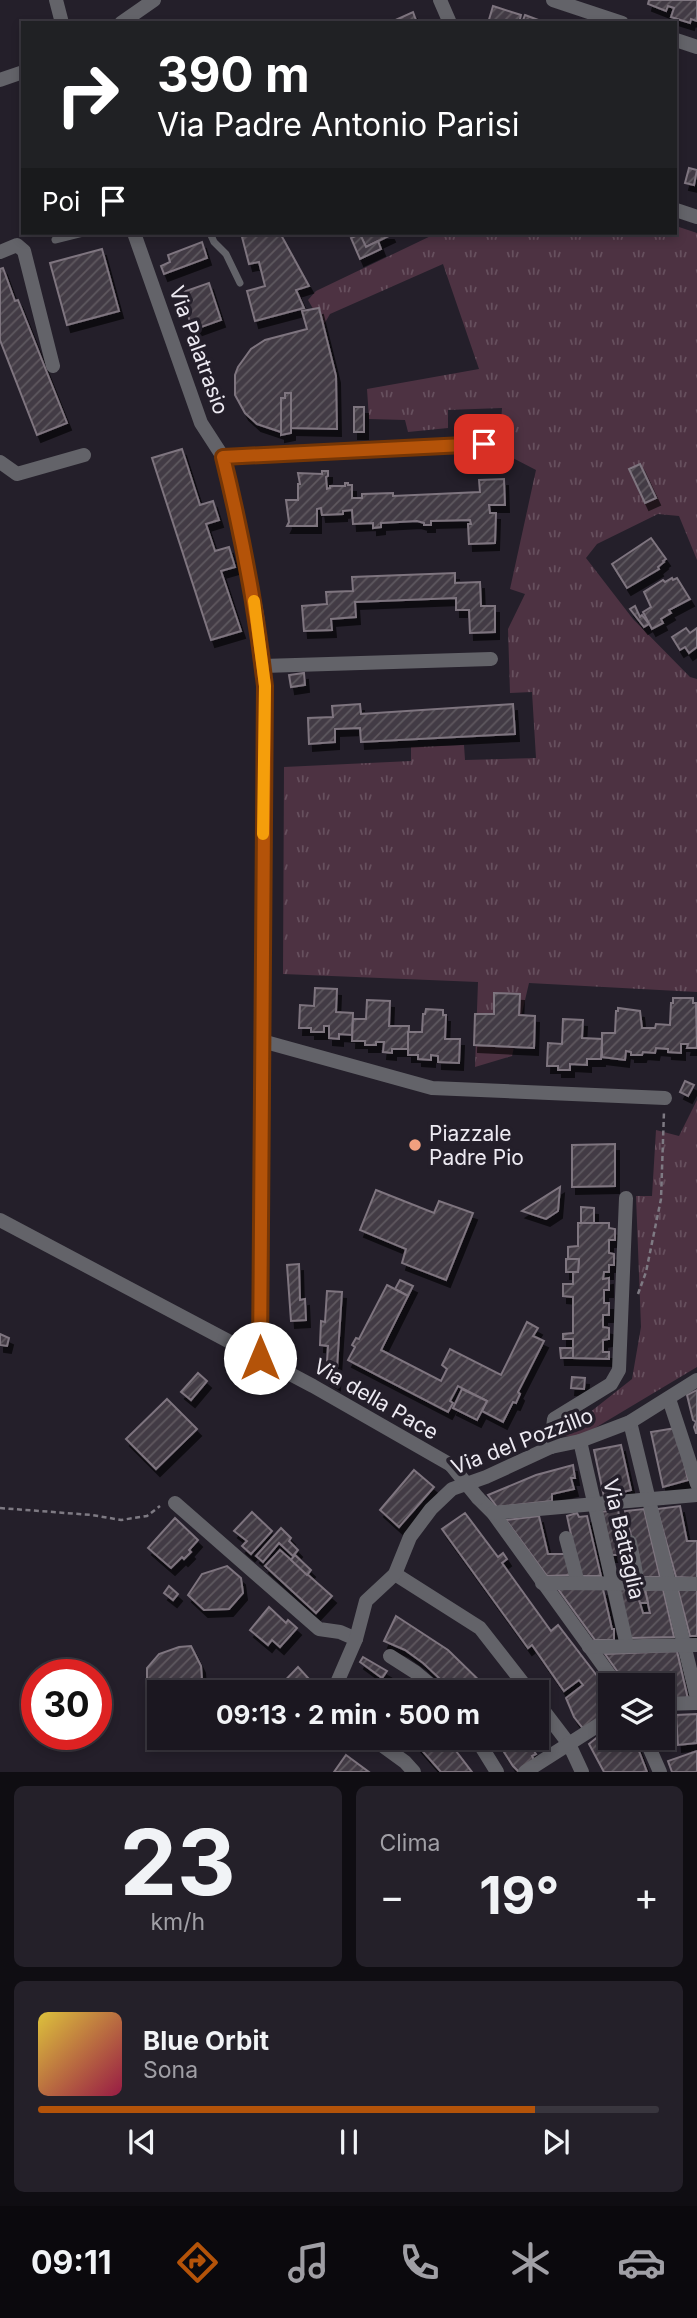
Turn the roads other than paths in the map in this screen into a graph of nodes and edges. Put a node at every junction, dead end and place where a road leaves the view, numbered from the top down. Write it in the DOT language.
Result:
graph roads {
  1 [pos="56,0"];
  2 [pos="154,0"];
  3 [pos="440,0"];
  4 [pos="553,0"];
  5 [pos="61,21"];
  6 [pos="124,21"];
  7 [pos="449,21"];
  8 [pos="616,21"];
  9 [pos="677,40"];
  10 [pos="697,47"];
  11 [pos="21,73"];
  12 [pos="0,80"];
  13 [pos="677,211"];
  14 [pos="697,217"];
  15 [pos="75,235"];
  16 [pos="135,235"];
  17 [pos="211,235"];
  18 [pos="55,240"];
  19 [pos="0,252"];
  20 [pos="240,283"];
  21 [pos="54,366"];
  22 [pos="484,444"];
  23 [pos="84,455"];
  24 [pos="223,457"];
  25 [pos="0,462"];
  26 [pos="491,659"];
  27 [pos="262,666"];
  28 [pos="262,1041"];
  29 [pos="665,1098"];
  30 [pos="626,1198"];
  31 [pos="0,1220"];
  32 [pos="260,1358"];
  33 [pos="697,1380"];
  34 [pos="669,1399"];
  35 [pos="630,1422"];
  36 [pos="580,1441"];
  37 [pos="551,1447"];
  38 [pos="697,1485"];
  39 [pos="697,1495"];
  40 [pos="648,1499"];
  41 [pos="175,1503"];
  42 [pos="594,1504"];
  43 [pos="493,1513"];
  44 [pos="566,1538"];
  45 [pos="630,1542"];
  46 [pos="395,1574"];
  47 [pos="542,1583"];
  48 [pos="578,1583"];
  49 [pos="612,1583"];
  50 [pos="638,1584"];
  51 [pos="669,1584"];
  52 [pos="697,1584"];
  53 [pos="356,1639"];
  54 [pos="690,1645"];
  55 [pos="627,1646"];
  56 [pos="589,1647"];
  57 [pos="390,1656"];
  58 [pos="608,1673"];
  59 [pos="338,1680"];
  60 [pos="425,1680"];
  61 [pos="521,1680"];
  62 [pos="697,1701"];
  63 [pos="675,1703"];
  64 [pos="549,1718"];
  65 [pos="598,1725"];
  66 [pos="569,1744"];
  67 [pos="388,1750"];
  68 [pos="483,1750"];
  69 [pos="650,1750"];
  70 [pos="414,1772"];
  71 [pos="497,1772"];
  72 [pos="525,1772"];
  73 [pos="582,1772"];
  74 [pos="660,1772"];
  1 -- 5 [label="street"];
  2 -- 6 [label="street"];
  3 -- 7 [label="street"];
  4 -- 8 [label="street"];
  9 -- 10 [label="street"];
  11 -- 12 [label="street"];
  13 -- 14 [label="street"];
  15 -- 18 [label="lane"];
  16 -- 24 [label="street, Via Palatrasio"];
  17 -- 20 [label="lane"];
  19 -- 21 [label="street"];
  22 -- 24 [label="street"];
  23 -- 25 [label="street"];
  24 -- 27 [label="street, Via Palatrasio"];
  26 -- 27 [label="street"];
  27 -- 28 [label="street, Via Palatrasio"];
  28 -- 29 [label="street"];
  28 -- 32 [label="street, Via Palatrasio"];
  30 -- 37 [label="street"];
  31 -- 32 [label="street, Via della Pace"];
  32 -- 43 [label="street, Via della Pace, bridge"];
  33 -- 34 [label="street, Via del Pozzillo"];
  34 -- 35 [label="street, Via del Pozzillo"];
  34 -- 38 [label="street"];
  35 -- 36 [label="street, Via del Pozzillo"];
  35 -- 40 [label="street"];
  36 -- 37 [label="street, Via del Pozzillo"];
  36 -- 42 [label="street, Via Battaglia"];
  37 -- 46 [label="street, Via del Pozzillo"];
  39 -- 40 [label="street"];
  40 -- 42 [label="street"];
  40 -- 51 [label="street"];
  41 -- 53 [label="street"];
  42 -- 43 [label="street"];
  42 -- 49 [label="street, Via Battaglia"];
  43 -- 47 [label="street, Via della Pace"];
  44 -- 48 [label="street"];
  45 -- 50 [label="street"];
  46 -- 53 [label="street"];
  46 -- 61 [label="street"];
  47 -- 48 [label="street"];
  47 -- 56 [label="street, Via della Pace"];
  48 -- 49 [label="street"];
  49 -- 50 [label="street"];
  49 -- 55 [label="street, Via Battaglia"];
  50 -- 51 [label="street"];
  51 -- 52 [label="street"];
  51 -- 54 [label="street"];
  53 -- 59 [label="street"];
  54 -- 55 [label="street"];
  54 -- 62 [label="street"];
  55 -- 56 [label="street"];
  56 -- 58 [label="street, Via della Pace"];
  57 -- 60 [label="street"];
  62 -- 63 [label="street"];
  64 -- 66 [label="street"];
  65 -- 66 [label="street"];
  66 -- 72 [label="street"];
  66 -- 73 [label="street"];
  67 -- 70 [label="street"];
  68 -- 71 [label="street"];
  69 -- 74 [label="street"];
}
